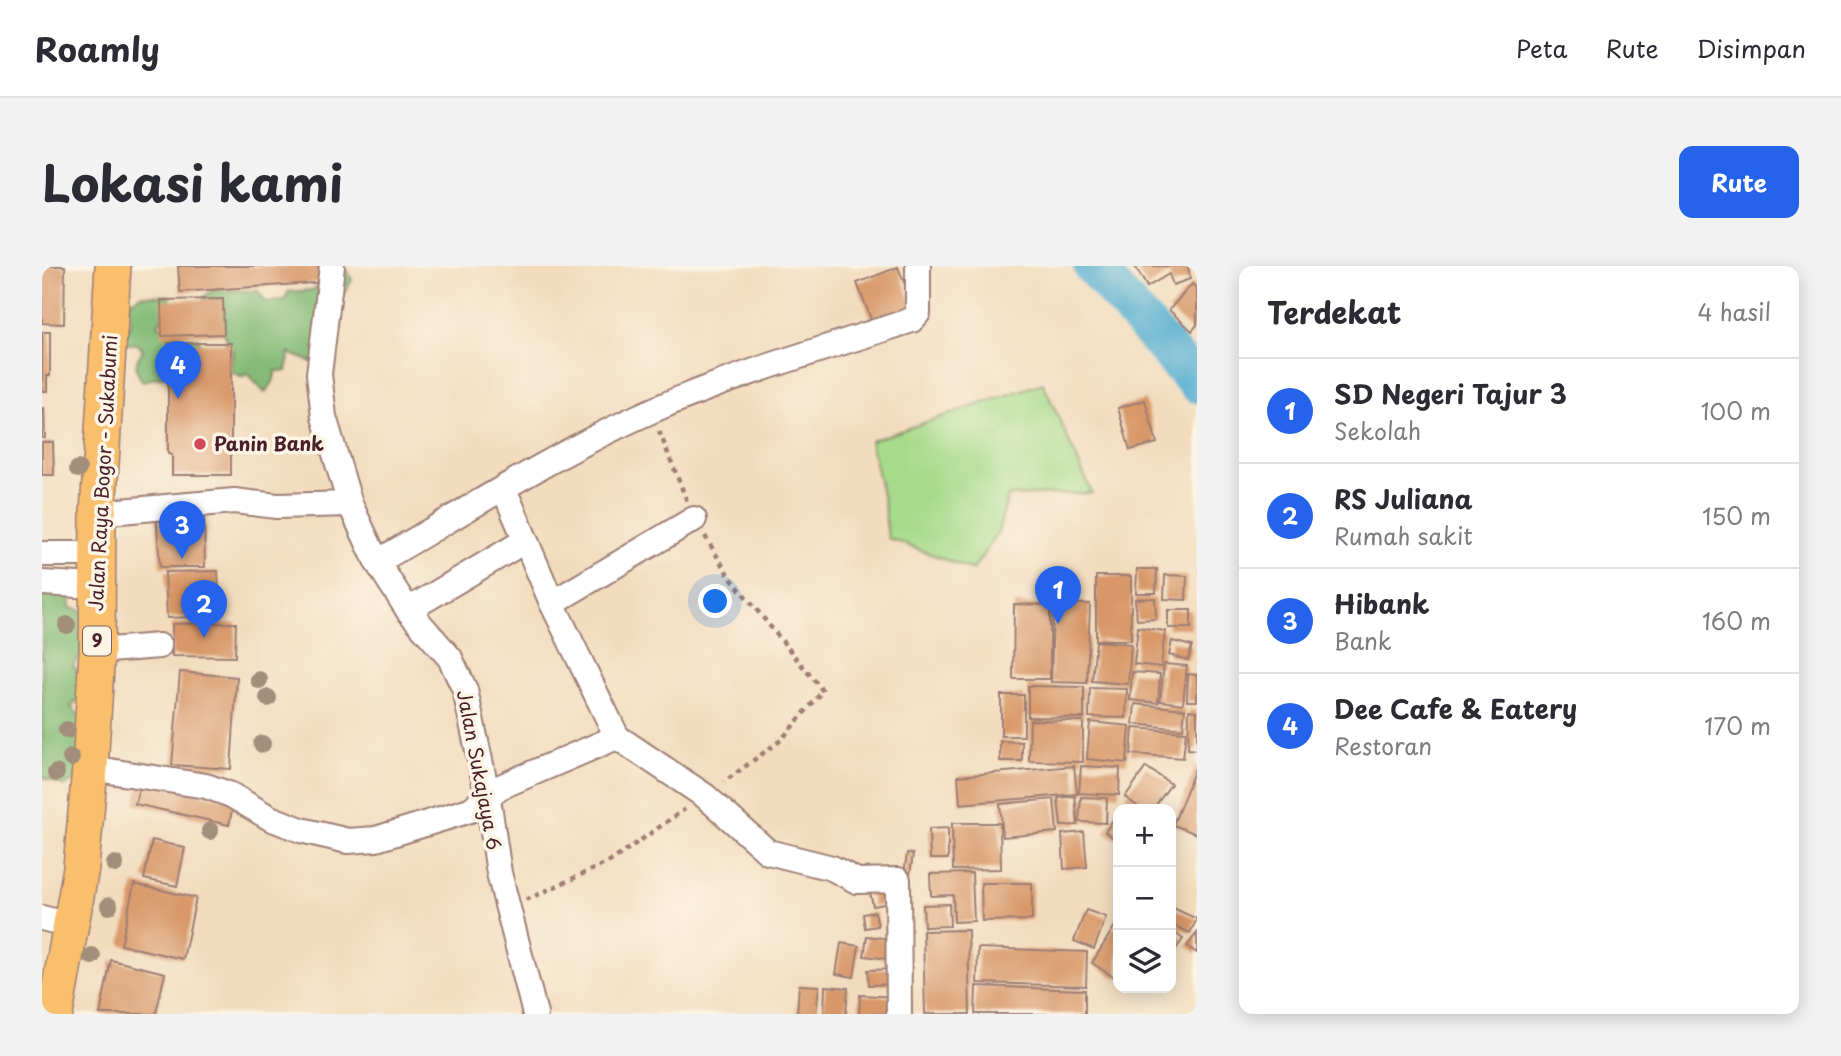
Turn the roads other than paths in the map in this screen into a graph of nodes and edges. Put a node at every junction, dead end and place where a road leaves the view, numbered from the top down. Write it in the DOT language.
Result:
graph roads {
  1 [pos="113,266"];
  2 [pos="332,266"];
  3 [pos="918,266"];
  4 [pos="504,489"];
  5 [pos="350,504"];
  6 [pos="98,513"];
  7 [pos="694,519"];
  8 [pos="521,543"];
  9 [pos="42,554"];
  10 [pos="377,562"];
  11 [pos="97,570"];
  12 [pos="42,583"];
  13 [pos="552,603"];
  14 [pos="408,610"];
  15 [pos="165,650"];
  16 [pos="97,652"];
  17 [pos="617,737"];
  18 [pos="90,768"];
  19 [pos="488,798"];
  20 [pos="56,921"];
  21 [pos="55,1014"];
  22 [pos="535,1014"];
  23 [pos="898,1014"];
  1 -- 6 [label="highway, Jalan Raya Bogor - Sukabumi / 9"];
  2 -- 5 [label="street, Jalan Sukajaya 6"];
  3 -- 4 [label="street"];
  4 -- 10 [label="street"];
  4 -- 13 [label="street"];
  5 -- 6 [label="street"];
  5 -- 10 [label="street, Jalan Sukajaya 6"];
  6 -- 11 [label="highway, Jalan Raya Bogor - Sukabumi / 9"];
  7 -- 13 [label="street"];
  8 -- 14 [label="street"];
  9 -- 11 [label="street"];
  10 -- 14 [label="street, Jalan Sukajaya 6"];
  11 -- 12 [label="street"];
  11 -- 16 [label="highway, Jalan Raya Bogor - Sukabumi / 9"];
  13 -- 17 [label="street"];
  14 -- 19 [label="street, Jalan Sukajaya 6"];
  15 -- 16 [label="street"];
  16 -- 18 [label="highway, Jalan Raya Bogor - Sukabumi / 9"];
  17 -- 19 [label="street"];
  17 -- 23 [label="street"];
  18 -- 19 [label="street"];
  18 -- 20 [label="highway, Jalan Raya Bogor - Sukabumi / 9"];
  19 -- 22 [label="street, Jalan Sukajaya 6"];
  20 -- 21 [label="highway, Jalan Raya Bogor - Sukabumi / 9"];
}
